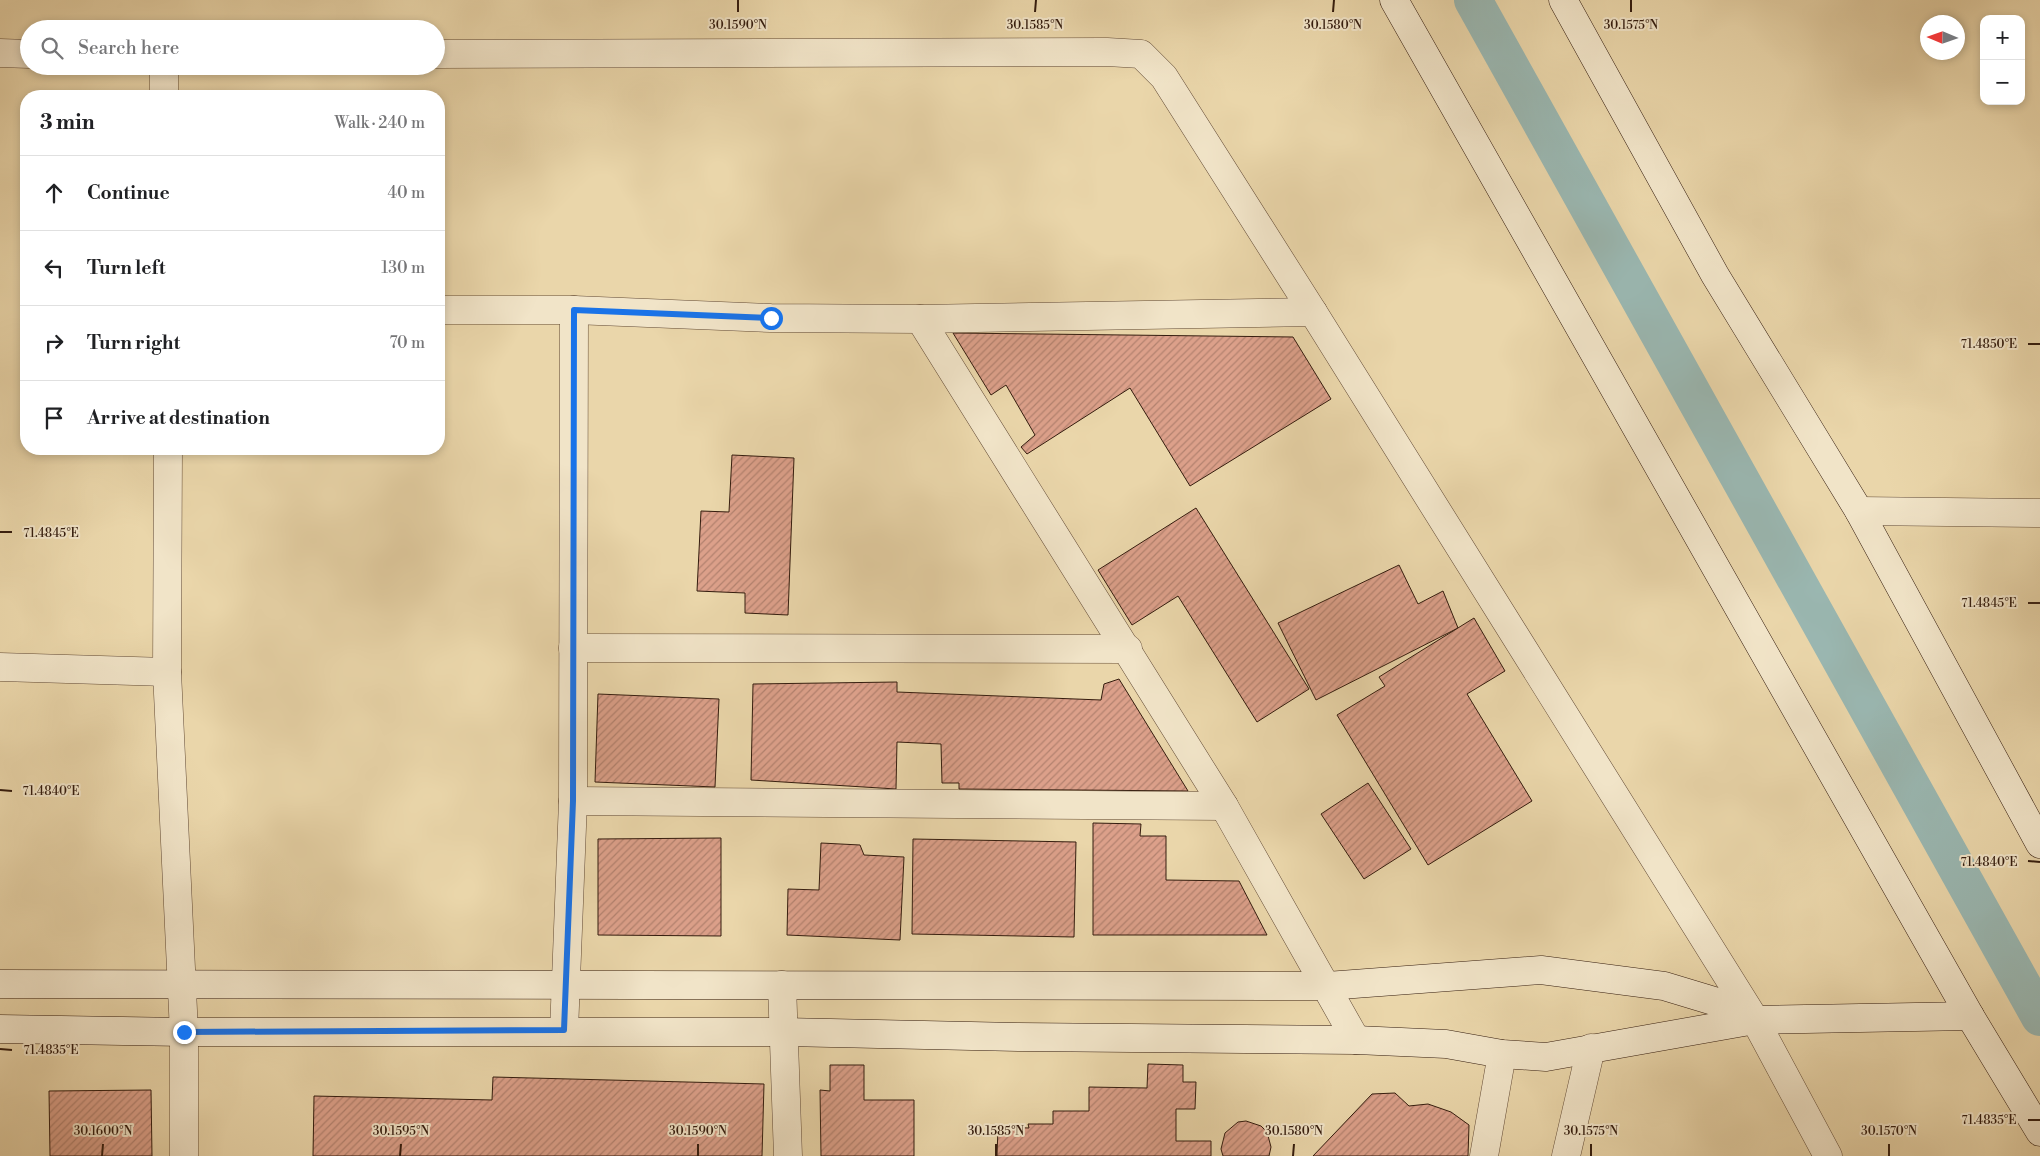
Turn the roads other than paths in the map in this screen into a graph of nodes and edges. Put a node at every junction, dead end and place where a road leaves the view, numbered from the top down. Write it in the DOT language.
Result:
graph roads {
  1 [pos="1394,0"];
  2 [pos="1562,0"];
  3 [pos="0,53"];
  4 [pos="20,54"];
  5 [pos="445,54"];
  6 [pos="164,75"];
  7 [pos="164,90"];
  8 [pos="445,310"];
  9 [pos="574,310"];
  10 [pos="1313,312"];
  11 [pos="920,319"];
  12 [pos="168,455"];
  13 [pos="1859,511"];
  14 [pos="2040,513"];
  15 [pos="573,648"];
  16 [pos="1128,649"];
  17 [pos="0,667"];
  18 [pos="167,672"];
  19 [pos="573,801"];
  20 [pos="1224,806"];
  21 [pos="2040,844"];
  22 [pos="0,984"];
  23 [pos="782,985"];
  24 [pos="182,986"];
  25 [pos="566,986"];
  26 [pos="1327,986"];
  27 [pos="1970,1016"];
  28 [pos="1755,1020"];
  29 [pos="0,1029"];
  30 [pos="564,1030"];
  31 [pos="184,1032"];
  32 [pos="784,1032"];
  33 [pos="1356,1040"];
  34 [pos="1590,1048"];
  35 [pos="1502,1054"];
  36 [pos="2040,1132"];
  37 [pos="184,1156"];
  38 [pos="788,1156"];
  39 [pos="1484,1156"];
  40 [pos="1566,1156"];
  41 [pos="1828,1156"];
  1 -- 27 [label="street"];
  2 -- 13 [label="street"];
  3 -- 4 [label="street"];
  5 -- 10 [label="street"];
  6 -- 7 [label="street"];
  8 -- 9 [label="street"];
  9 -- 11 [label="street"];
  9 -- 15 [label="street"];
  10 -- 11 [label="street"];
  10 -- 28 [label="street"];
  11 -- 16 [label="street"];
  12 -- 18 [label="street"];
  13 -- 14 [label="street"];
  13 -- 21 [label="street"];
  15 -- 16 [label="street"];
  15 -- 19 [label="street"];
  16 -- 20 [label="street"];
  17 -- 18 [label="street"];
  18 -- 24 [label="street"];
  19 -- 20 [label="street"];
  19 -- 25 [label="street"];
  20 -- 26 [label="street"];
  22 -- 24 [label="street"];
  23 -- 25 [label="street"];
  23 -- 26 [label="street"];
  23 -- 32 [label="street"];
  24 -- 25 [label="street"];
  24 -- 31 [label="street"];
  25 -- 30 [label="street"];
  26 -- 28 [label="street"];
  26 -- 33 [label="street"];
  27 -- 28 [label="street"];
  27 -- 36 [label="street"];
  28 -- 34 [label="street"];
  28 -- 41 [label="street"];
  29 -- 31 [label="street"];
  30 -- 31 [label="street"];
  30 -- 32 [label="street"];
  31 -- 37 [label="street"];
  32 -- 33 [label="street"];
  32 -- 38 [label="street"];
  33 -- 35 [label="street"];
  34 -- 35 [label="street"];
  34 -- 40 [label="street"];
  35 -- 39 [label="street"];
}
